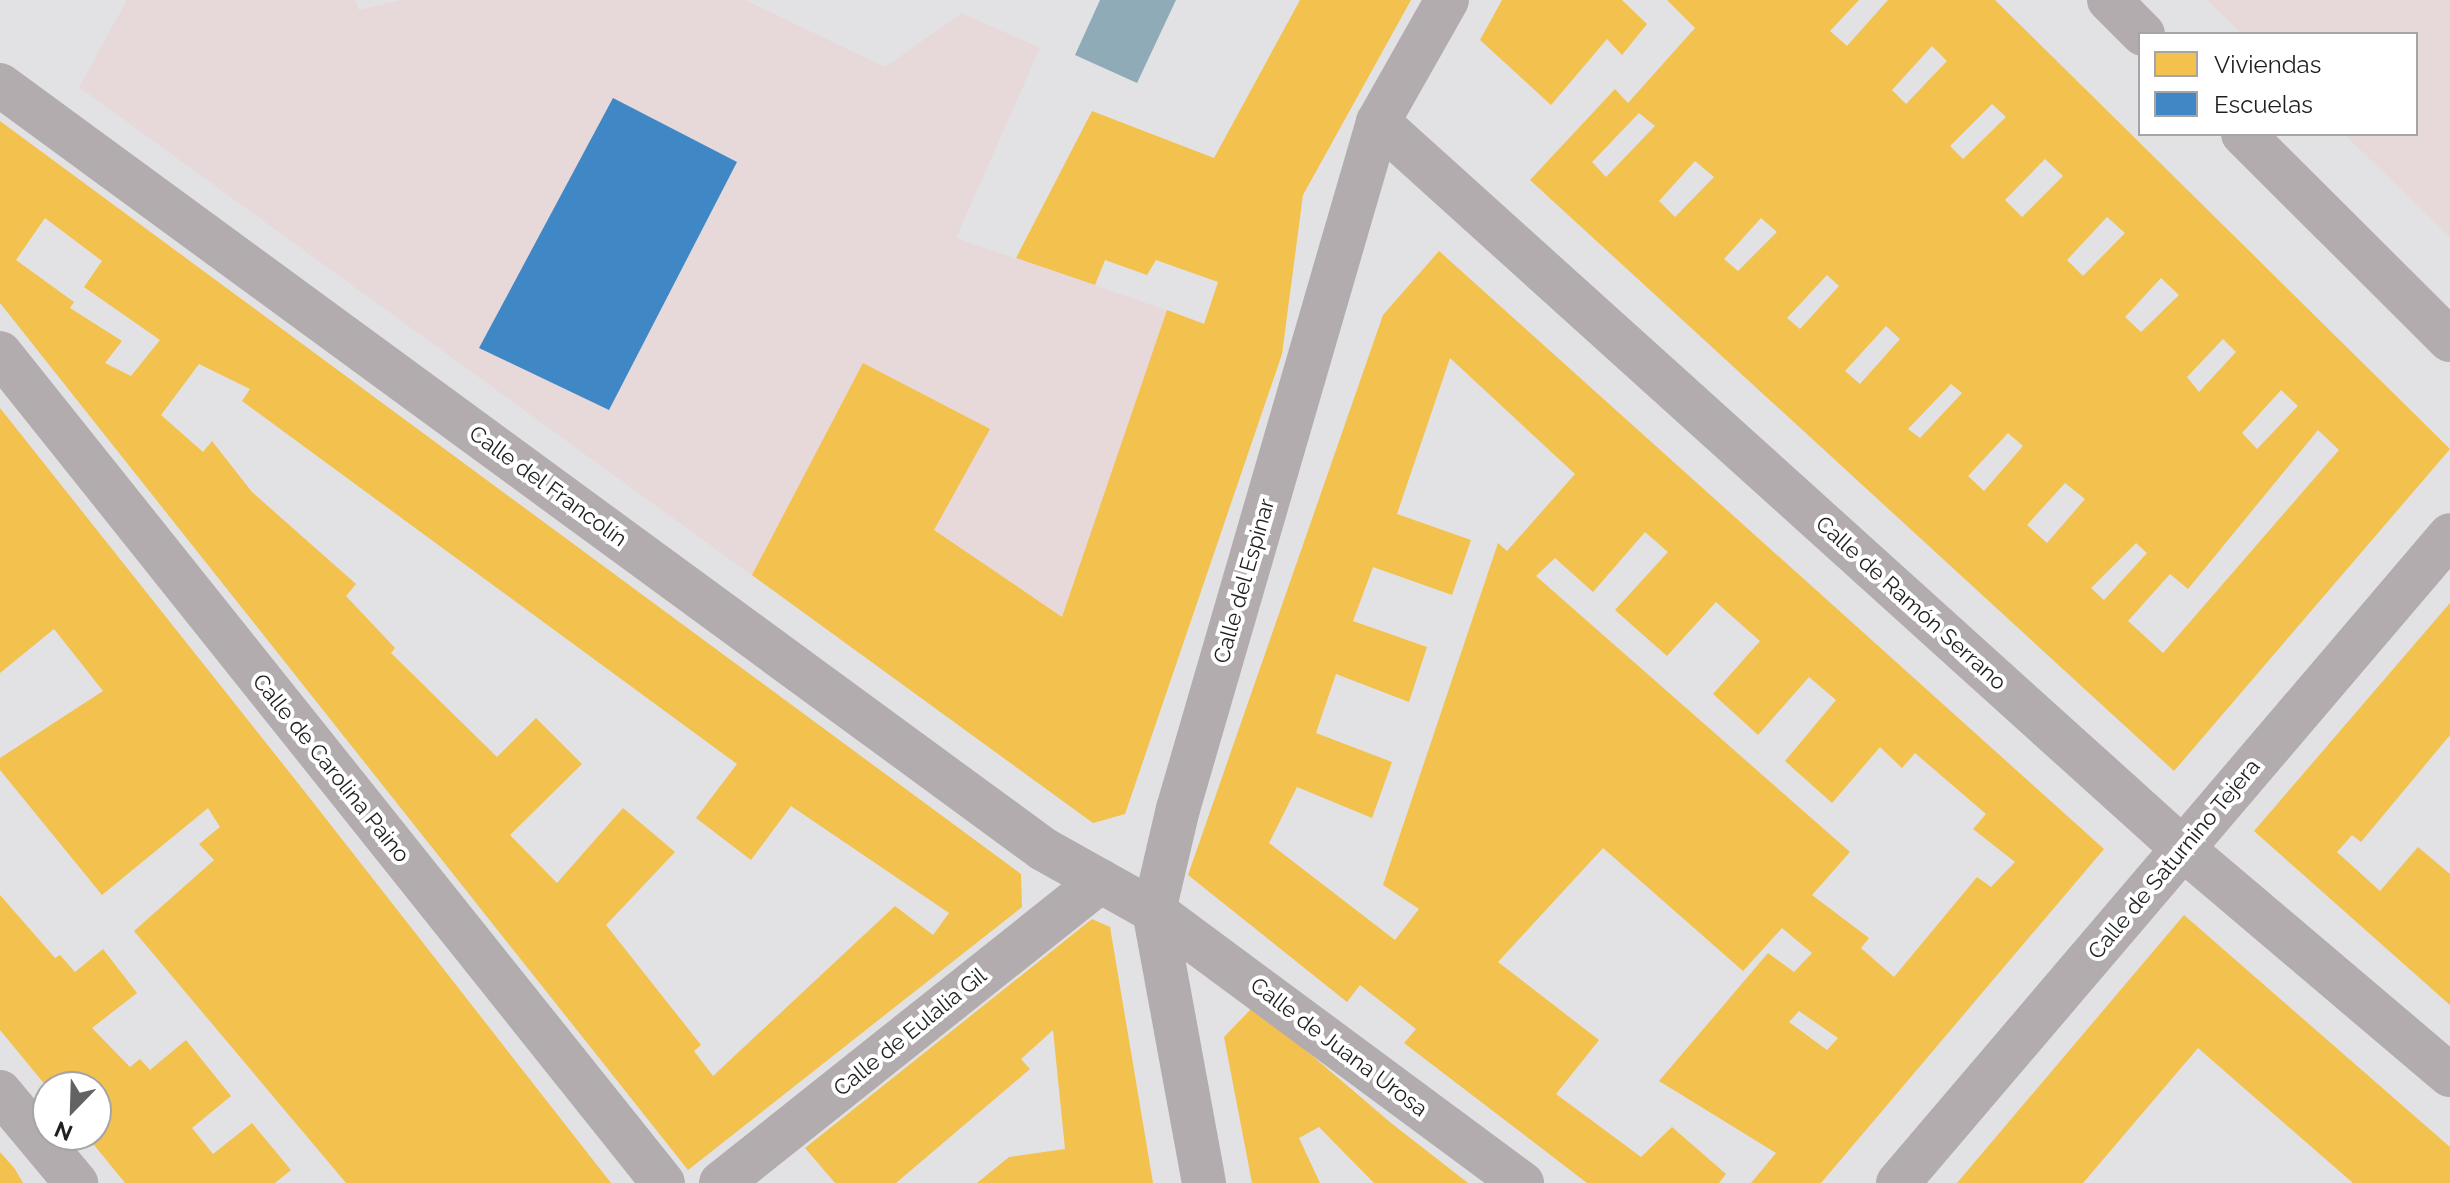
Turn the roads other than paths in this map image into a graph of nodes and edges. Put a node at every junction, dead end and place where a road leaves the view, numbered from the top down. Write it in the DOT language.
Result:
graph roads {
  1 [pos="1447,0"];
  2 [pos="2109,0"];
  3 [pos="2141,32"];
  4 [pos="0,85"];
  5 [pos="1378,122"];
  6 [pos="2245,136"];
  7 [pos="2450,340"];
  8 [pos="0,353"];
  9 [pos="2450,535"];
  10 [pos="2182,848"];
  11 [pos="1100,881"];
  12 [pos="1154,911"];
  13 [pos="2450,1075"];
  14 [pos="0,1092"];
  15 [pos="76,1183"];
  16 [pos="663,1183"];
  17 [pos="721,1183"];
  18 [pos="1204,1183"];
  19 [pos="1522,1183"];
  20 [pos="1898,1183"];
  1 -- 5 [label="street, Calle del Espinar"];
  2 -- 3 [label="street"];
  4 -- 11 [label="street, Calle del Francolín"];
  5 -- 10 [label="street, Calle de Ramón Serrano"];
  5 -- 12 [label="street, Calle del Espinar"];
  6 -- 7 [label="street"];
  8 -- 16 [label="street, Calle de Carolina Paino"];
  9 -- 10 [label="street, Calle de Saturnino Tejera"];
  10 -- 13 [label="street, Calle de Ramón Serrano"];
  10 -- 20 [label="street, Calle de Saturnino Tejera"];
  11 -- 12 [label="street, Calle del Francolín"];
  11 -- 17 [label="street, Calle de Eulalia Gil"];
  12 -- 18 [label="street, Calle del Espinar"];
  12 -- 19 [label="street, Calle de Juana Urosa"];
  14 -- 15 [label="street"];
}
